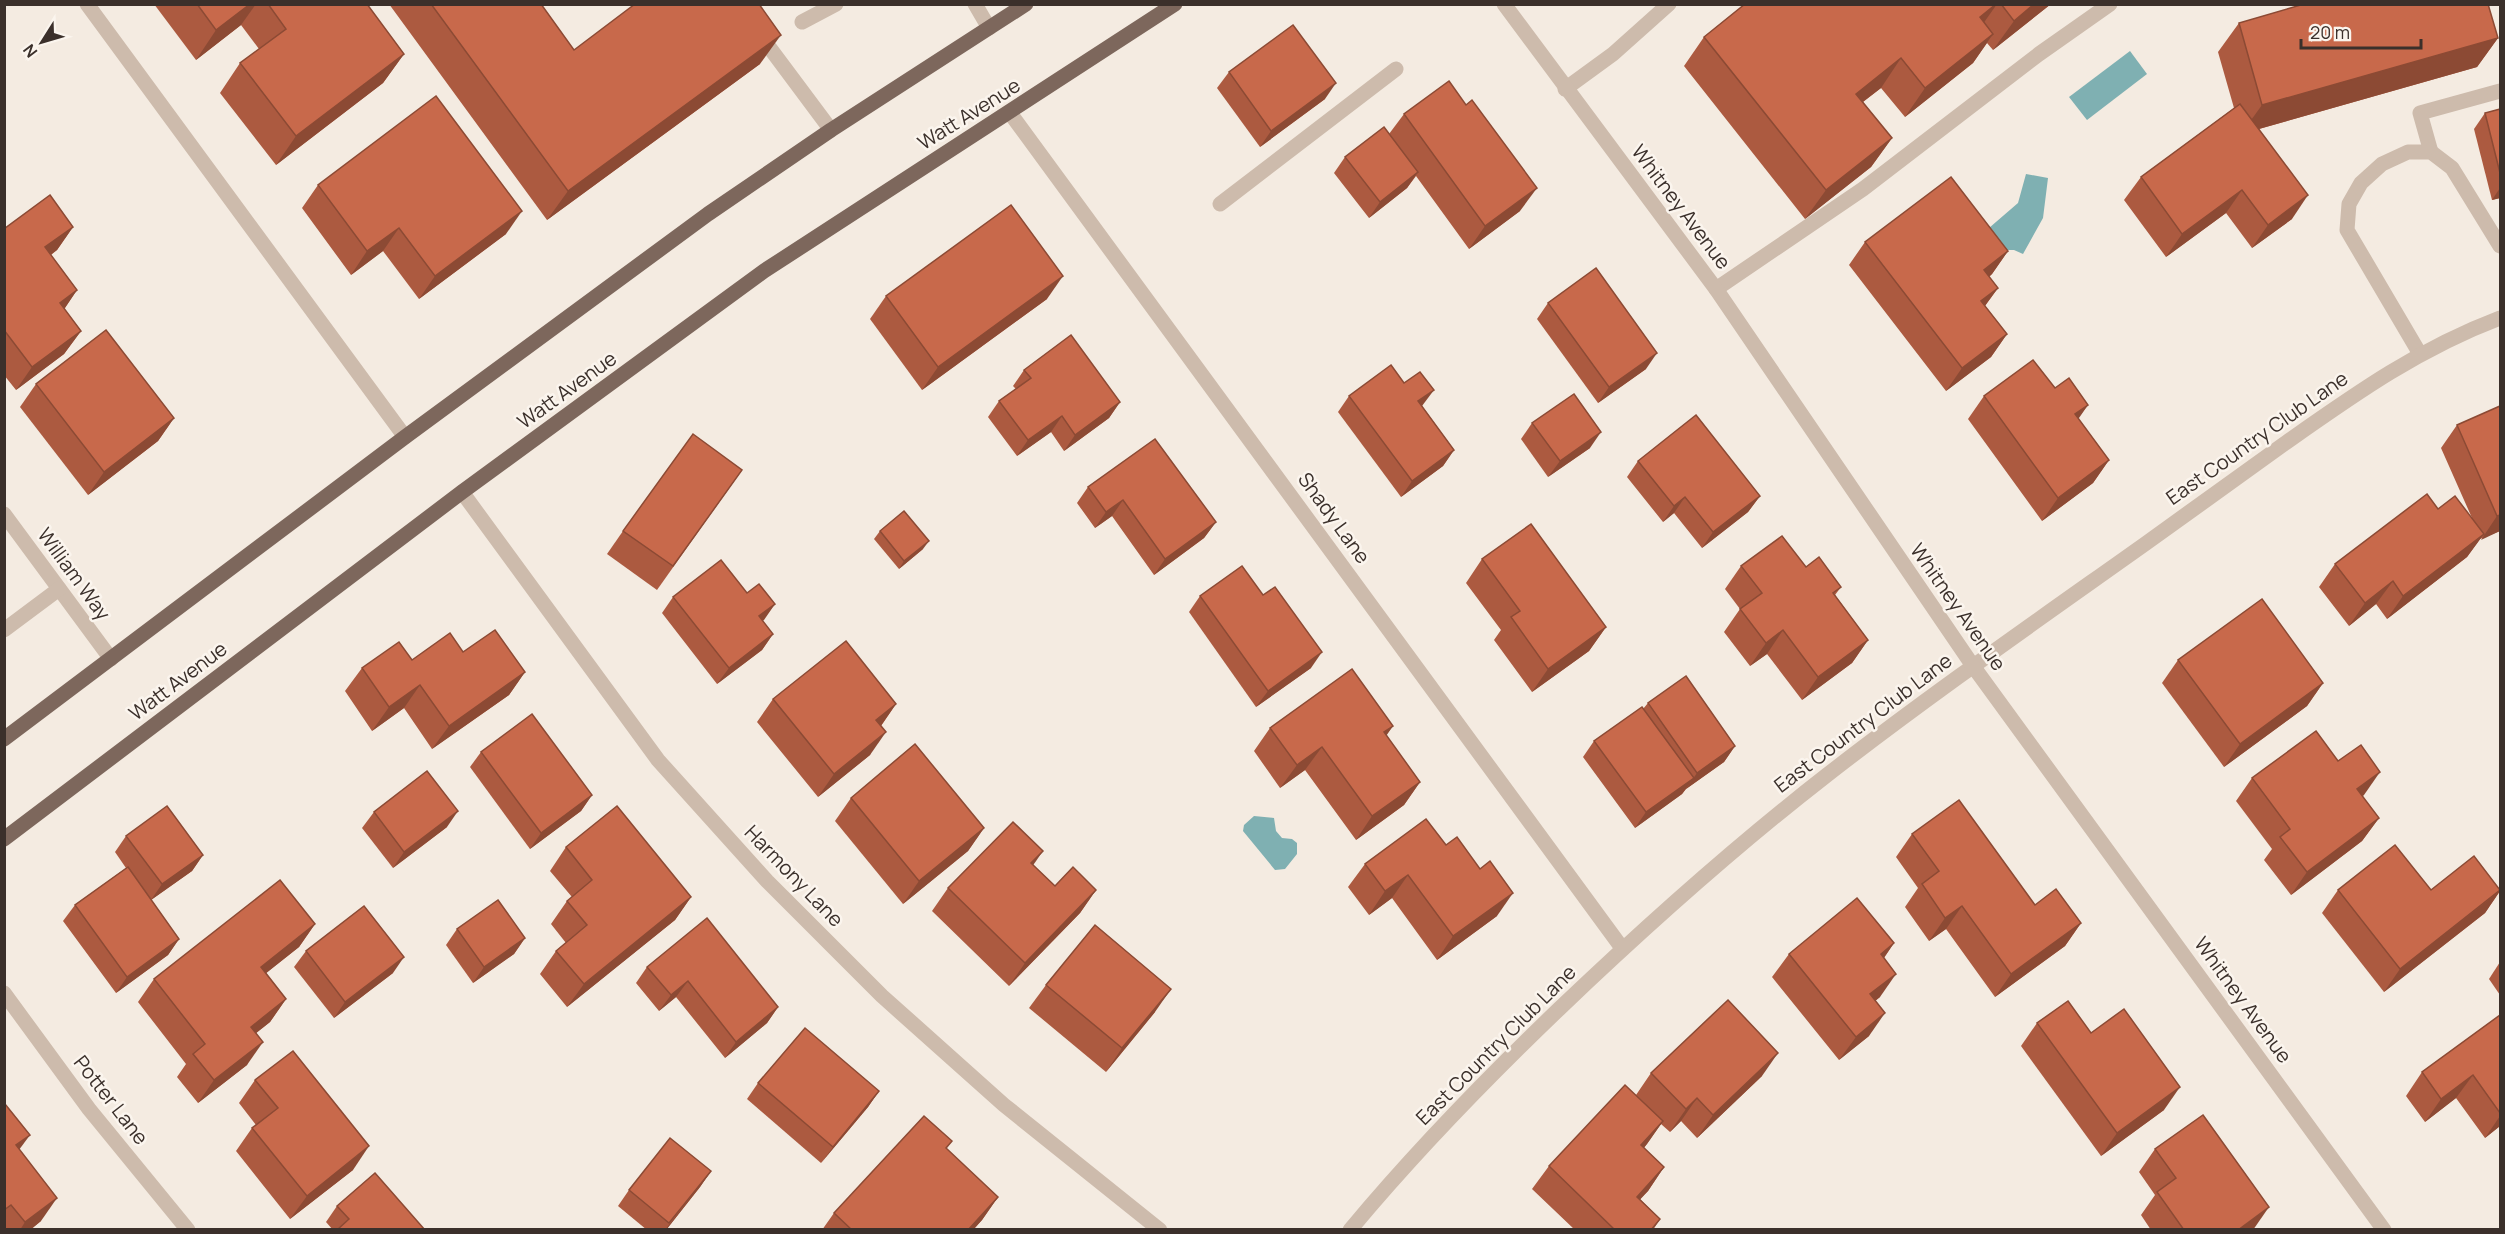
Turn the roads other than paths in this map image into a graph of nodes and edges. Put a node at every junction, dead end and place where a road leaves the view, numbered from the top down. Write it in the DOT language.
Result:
graph roads {
  1 [pos="87,4"];
  2 [pos="737,4"];
  3 [pos="836,4"];
  4 [pos="975,4"];
  5 [pos="1026,4"];
  6 [pos="1175,4"];
  7 [pos="1504,4"];
  8 [pos="1669,4"];
  9 [pos="2110,4"];
  10 [pos="802,22"];
  11 [pos="989,28"];
  12 [pos="1396,69"];
  13 [pos="1565,89"];
  14 [pos="2500,92"];
  15 [pos="1010,113"];
  16 [pos="831,130"];
  17 [pos="2431,152"];
  18 [pos="1220,204"];
  19 [pos="2500,246"];
  20 [pos="1716,289"];
  21 [pos="2500,318"];
  22 [pos="2420,354"];
  23 [pos="405,437"];
  24 [pos="462,492"];
  25 [pos="4,514"];
  26 [pos="59,589"];
  27 [pos="4,630"];
  28 [pos="111,659"];
  29 [pos="1973,666"];
  30 [pos="4,739"];
  31 [pos="4,839"];
  32 [pos="1622,948"];
  33 [pos="4,993"];
  34 [pos="188,1230"];
  35 [pos="1160,1230"];
  36 [pos="1350,1230"];
  37 [pos="2384,1230"];
  1 -- 23 [label="street"];
  2 -- 16 [label="street"];
  3 -- 10 [label="street"];
  4 -- 11 [label="street"];
  5 -- 11 [label="main road"];
  6 -- 15 [label="main road, Watt Avenue"];
  7 -- 13 [label="street, Whitney Avenue"];
  8 -- 13 [label="street"];
  9 -- 20 [label="street"];
  11 -- 16 [label="main road"];
  12 -- 18 [label="street"];
  13 -- 20 [label="street, Whitney Avenue"];
  14 -- 17 [label="street"];
  15 -- 24 [label="main road, Watt Avenue"];
  15 -- 32 [label="street, Shady Lane"];
  16 -- 23 [label="main road"];
  17 -- 19 [label="street"];
  17 -- 22 [label="street"];
  20 -- 29 [label="street, Whitney Avenue"];
  21 -- 22 [label="street, East Country Club Lane"];
  22 -- 29 [label="street, East Country Club Lane"];
  23 -- 28 [label="main road"];
  24 -- 31 [label="main road, Watt Avenue"];
  24 -- 35 [label="street, Harmony Lane"];
  25 -- 26 [label="street, William Way"];
  26 -- 27 [label="street"];
  26 -- 28 [label="street, William Way"];
  28 -- 30 [label="main road"];
  29 -- 32 [label="street, East Country Club Lane"];
  29 -- 37 [label="street, Whitney Avenue"];
  32 -- 36 [label="street, East Country Club Lane"];
  33 -- 34 [label="street, Potter Lane"];
}
